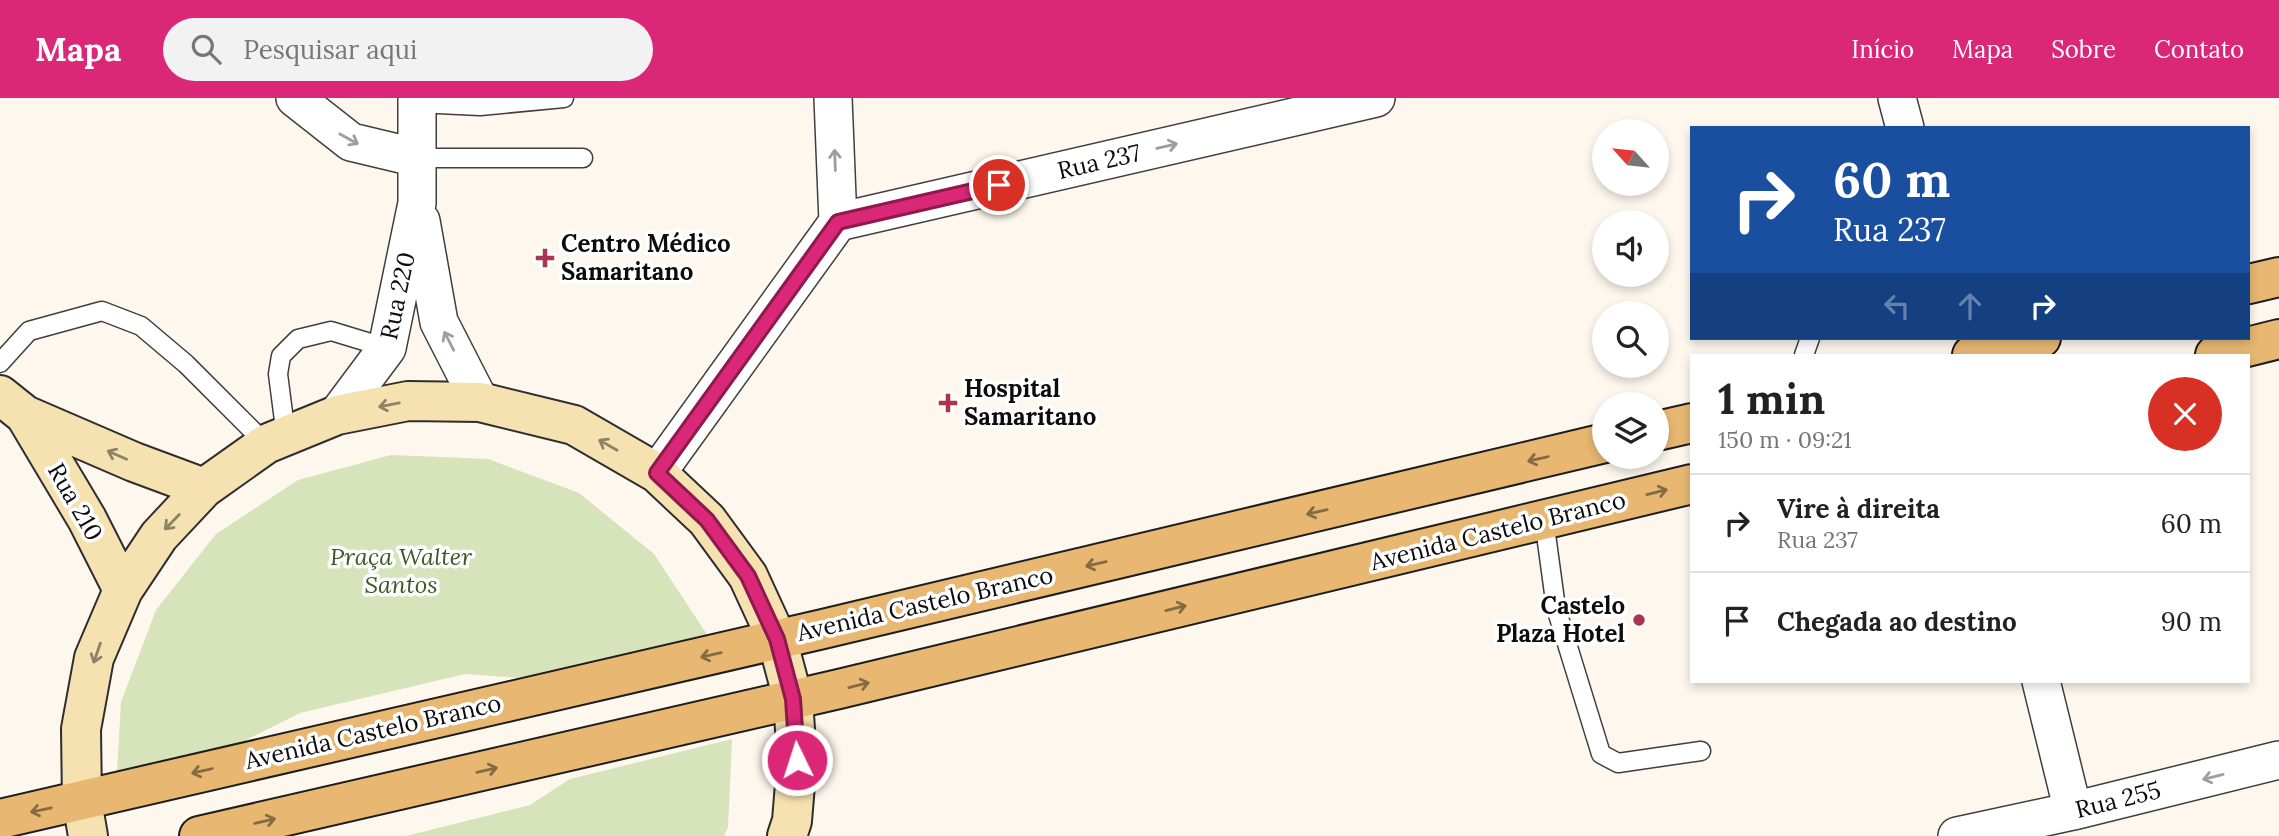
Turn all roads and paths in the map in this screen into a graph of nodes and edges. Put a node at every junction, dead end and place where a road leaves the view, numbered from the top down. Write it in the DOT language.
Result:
graph roads {
  1 [pos="295,98"];
  2 [pos="564,98"];
  3 [pos="833,98"];
  4 [pos="1376,98"];
  5 [pos="1897,98"];
  6 [pos="417,100"];
  7 [pos="1904,126"];
  8 [pos="418,158"];
  9 [pos="583,158"];
  10 [pos="418,203"];
  11 [pos="838,222"];
  12 [pos="2279,276"];
  13 [pos="2250,284"];
  14 [pos="2279,339"];
  15 [pos="2032,340"];
  16 [pos="387,348"];
  17 [pos="1976,354"];
  18 [pos="2219,354"];
  19 [pos="0,363"];
  20 [pos="480,402"];
  21 [pos="12,405"];
  22 [pos="337,415"];
  23 [pos="1690,423"];
  24 [pos="1669,428"];
  25 [pos="276,440"];
  26 [pos="1592,446"];
  27 [pos="657,473"];
  28 [pos="1690,484"];
  29 [pos="204,488"];
  30 [pos="1544,520"];
  31 [pos="123,590"];
  32 [pos="777,639"];
  33 [pos="2041,683"];
  34 [pos="793,699"];
  35 [pos="1701,751"];
  36 [pos="2279,760"];
  37 [pos="2073,811"];
  38 [pos="0,819"];
  39 [pos="85,819"];
  40 [pos="199,836"];
  41 [pos="788,836"];
  42 [pos="1957,836"];
  1 -- 8 [label="street, one-way"];
  2 -- 6 [label="lane"];
  11 -- 3 [label="street, one-way"];
  11 -- 4 [label="street, Rua 237, one-way"];
  5 -- 7 [label="street"];
  6 -- 8 [label="street, Rua 220"];
  8 -- 9 [label="lane"];
  8 -- 10 [label="street, Rua 220"];
  10 -- 16 [label="street, Rua 220"];
  20 -- 10 [label="street, Rua 220, one-way"];
  11 -- 27 [label="street"];
  12 -- 13 [label="main road"];
  14 -- 18 [label="main road"];
  15 -- 17 [label="main road"];
  16 -- 22 [label="street, Rua 220"];
  16 -- 25 [label="lane"];
  19 -- 25 [label="lane"];
  20 -- 22 [label="street, one-way"];
  27 -- 20 [label="street, one-way"];
  29 -- 21 [label="street, Rua 210, one-way"];
  21 -- 31 [label="street, Rua 210"];
  22 -- 25 [label="street"];
  23 -- 24 [label="main road"];
  25 -- 29 [label="street"];
  26 -- 32 [label="main road, Avenida Castelo Branco, one-way"];
  27 -- 32 [label="street"];
  30 -- 28 [label="main road, Avenida Castelo Branco, one-way"];
  29 -- 31 [label="street, one-way"];
  34 -- 30 [label="main road, Avenida Castelo Branco, one-way"];
  30 -- 35 [label="lane"];
  31 -- 39 [label="street, one-way"];
  32 -- 34 [label="street"];
  32 -- 39 [label="main road, Avenida Castelo Branco, one-way"];
  33 -- 37 [label="street"];
  40 -- 34 [label="main road, Avenida Castelo Branco, one-way"];
  34 -- 41 [label="street"];
  36 -- 37 [label="street, Rua 255, one-way"];
  37 -- 42 [label="street, Rua 255"];
  39 -- 38 [label="main road, Avenida Castelo Branco, one-way"];
}
